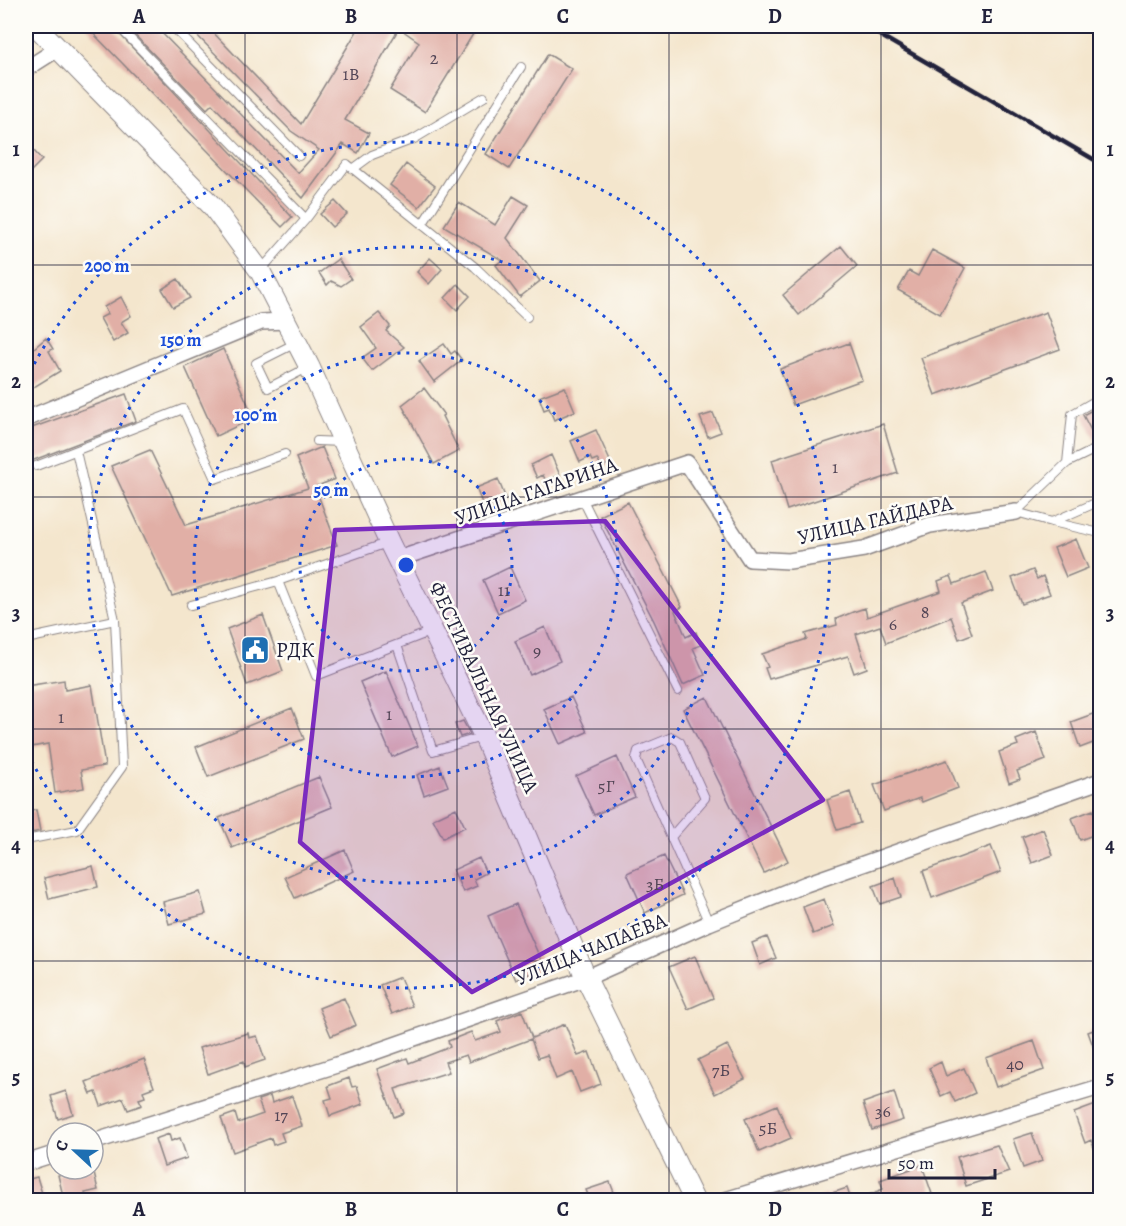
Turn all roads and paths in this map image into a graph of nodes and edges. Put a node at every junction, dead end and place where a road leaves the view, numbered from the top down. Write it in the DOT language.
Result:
graph roads {
  1 [pos="36,26"];
  2 [pos="118,26"];
  3 [pos="172,26"];
  4 [pos="59,48"];
  5 [pos="521,67"];
  6 [pos="26,69"];
  7 [pos="484,97"];
  8 [pos="299,156"];
  9 [pos="353,169"];
  10 [pos="306,219"];
  11 [pos="422,225"];
  12 [pos="260,271"];
  13 [pos="527,317"];
  14 [pos="287,321"];
  15 [pos="297,343"];
  16 [pos="309,366"];
  17 [pos="1101,398"];
  18 [pos="26,419"];
  19 [pos="317,441"];
  20 [pos="343,442"];
  21 [pos="1101,447"];
  22 [pos="76,451"];
  23 [pos="285,454"];
  24 [pos="687,463"];
  25 [pos="1067,463"];
  26 [pos="36,466"];
  27 [pos="582,498"];
  28 [pos="1101,501"];
  29 [pos="1016,512"];
  30 [pos="1052,522"];
  31 [pos="1101,533"];
  32 [pos="393,551"];
  33 [pos="279,581"];
  34 [pos="191,605"];
  35 [pos="115,620"];
  36 [pos="432,630"];
  37 [pos="26,639"];
  38 [pos="397,645"];
  39 [pos="678,691"];
  40 [pos="484,736"];
  41 [pos="1101,781"];
  42 [pos="671,837"];
  43 [pos="26,840"];
  44 [pos="709,923"];
  45 [pos="585,978"];
  46 [pos="1101,1087"];
  47 [pos="105,1138"];
  48 [pos="45,1157"];
  49 [pos="26,1163"];
  50 [pos="694,1200"];
  51 [pos="724,1200"];
  1 -- 4 [label="street, ФЕСТИВАЛЬНАЯ УЛИЦА"];
  2 -- 10 [label="lane"];
  3 -- 8 [label="lane"];
  4 -- 6 [label="street"];
  4 -- 12 [label="street, ФЕСТИВАЛЬНАЯ УЛИЦА"];
  5 -- 11 [label="lane"];
  7 -- 9 [label="lane"];
  9 -- 10 [label="lane"];
  9 -- 11 [label="lane"];
  10 -- 12 [label="lane"];
  11 -- 13 [label="lane"];
  12 -- 14 [label="street, ФЕСТИВАЛЬНАЯ УЛИЦА"];
  14 -- 15 [label="street, ФЕСТИВАЛЬНАЯ УЛИЦА"];
  14 -- 18 [label="street"];
  15 -- 16 [label="street, ФЕСТИВАЛЬНАЯ УЛИЦА"];
  15 -- 16 [label="lane"];
  16 -- 20 [label="street, ФЕСТИВАЛЬНАЯ УЛИЦА"];
  17 -- 25 [label="lane"];
  19 -- 20 [label="lane"];
  20 -- 32 [label="street, ФЕСТИВАЛЬНАЯ УЛИЦА"];
  21 -- 25 [label="lane"];
  22 -- 23 [label="lane"];
  22 -- 26 [label="lane"];
  22 -- 35 [label="lane"];
  24 -- 27 [label="street, УЛИЦА ГАГАРИНА"];
  24 -- 29 [label="street, УЛИЦА ГАЙДАРА"];
  25 -- 29 [label="lane"];
  27 -- 32 [label="street, УЛИЦА ГАГАРИНА"];
  27 -- 39 [label="lane"];
  28 -- 30 [label="lane"];
  29 -- 30 [label="lane"];
  30 -- 31 [label="lane"];
  32 -- 33 [label="lane"];
  32 -- 36 [label="street, ФЕСТИВАЛЬНАЯ УЛИЦА"];
  33 -- 34 [label="lane"];
  33 -- 38 [label="lane"];
  35 -- 37 [label="lane"];
  35 -- 43 [label="lane"];
  36 -- 38 [label="lane"];
  36 -- 40 [label="street, ФЕСТИВАЛЬНАЯ УЛИЦА"];
  38 -- 40 [label="lane"];
  40 -- 45 [label="street, ФЕСТИВАЛЬНАЯ УЛИЦА"];
  41 -- 44 [label="street, УЛИЦА ЧАПАЕВА"];
  42 -- 42 [label="lane"];
  42 -- 44 [label="lane"];
  44 -- 45 [label="street, УЛИЦА ЧАПАЕВА"];
  45 -- 47 [label="street, УЛИЦА ЧАПАЕВА"];
  45 -- 50 [label="street, ФЕСТИВАЛЬНАЯ УЛИЦА"];
  46 -- 51 [label="street"];
  48 -- 49 [label="street"];
}
